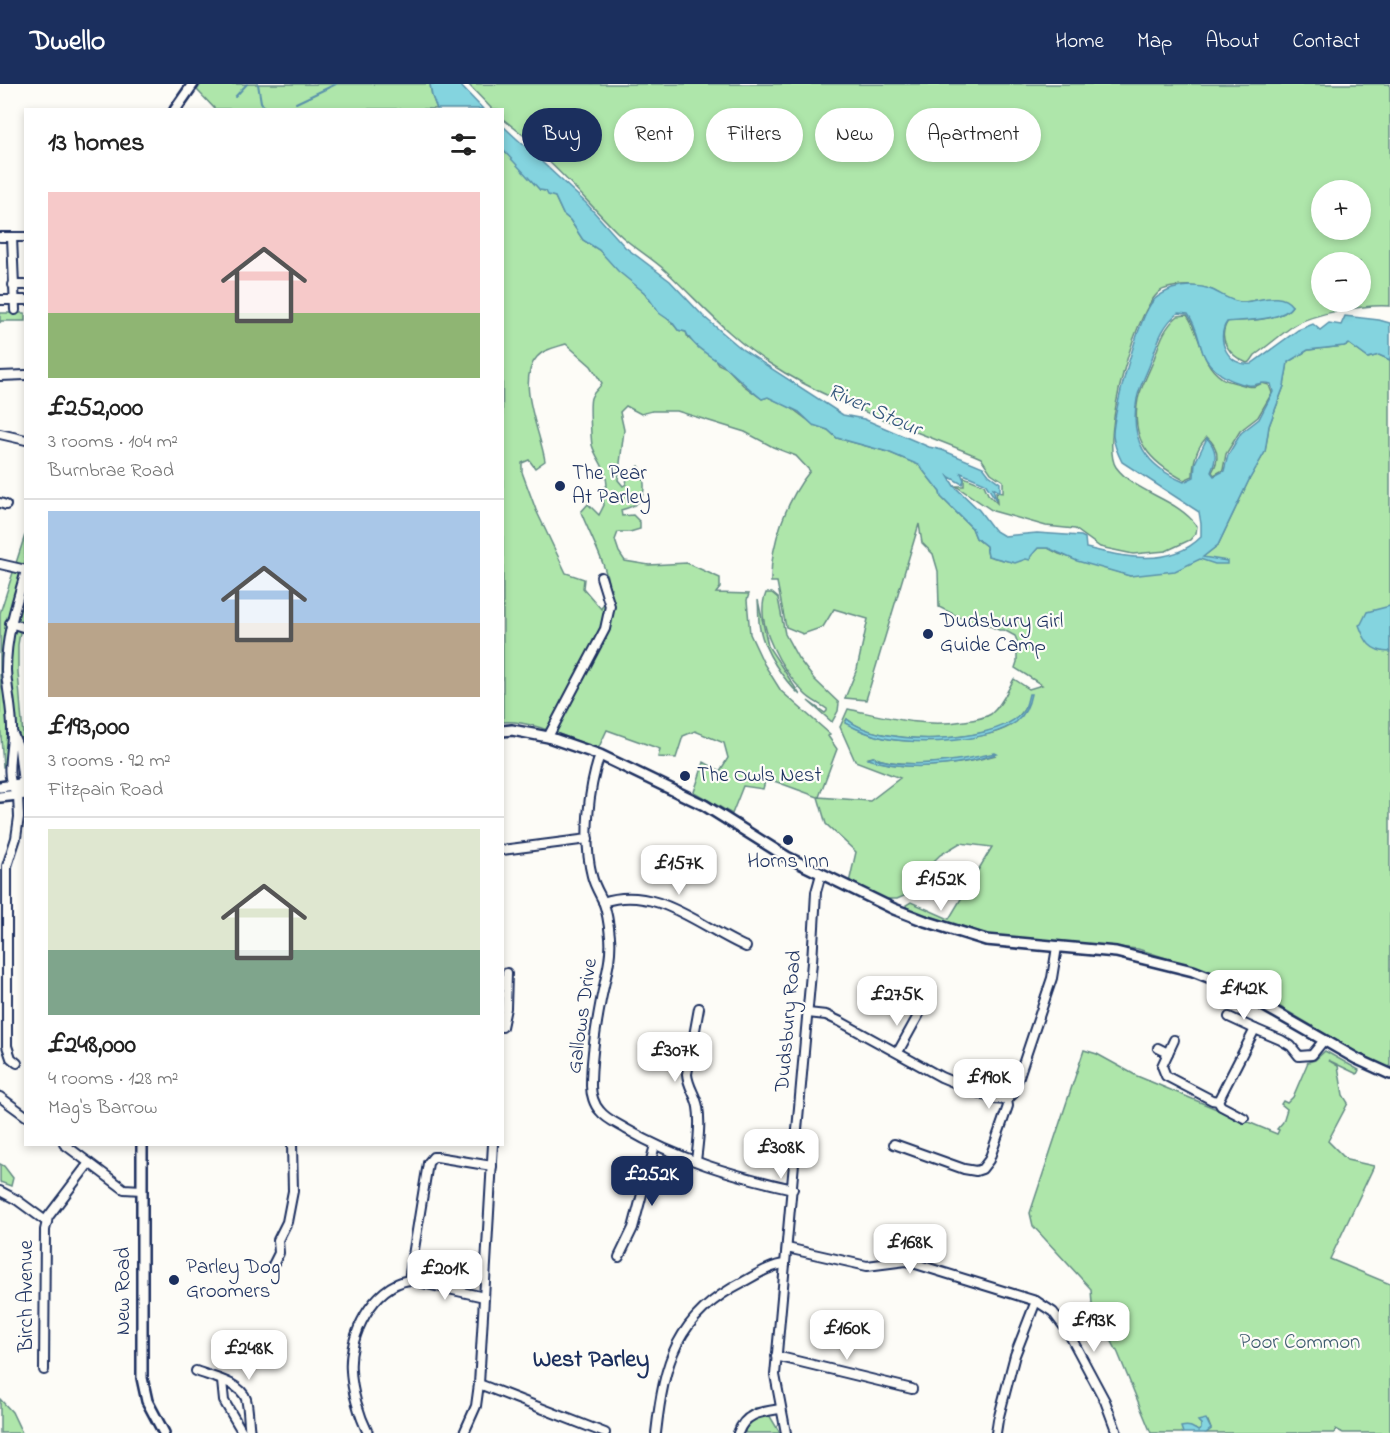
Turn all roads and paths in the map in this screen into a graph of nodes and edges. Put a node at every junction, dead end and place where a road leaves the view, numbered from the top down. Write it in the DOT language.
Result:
graph roads {
  1 [pos="193,84"];
  2 [pos="176,108"];
  3 [pos="0,237"];
  4 [pos="12,237"];
  5 [pos="24,237"];
  6 [pos="13,285"];
  7 [pos="24,285"];
  8 [pos="0,300"];
  9 [pos="15,300"];
  10 [pos="24,300"];
  11 [pos="15,310"];
  12 [pos="24,375"];
  13 [pos="0,376"];
  14 [pos="0,434"];
  15 [pos="24,440"];
  16 [pos="0,564"];
  17 [pos="24,570"];
  18 [pos="24,577"];
  19 [pos="601,577"];
  20 [pos="10,623"];
  21 [pos="24,627"];
  22 [pos="504,731"];
  23 [pos="12,732"];
  24 [pos="548,737"];
  25 [pos="600,755"];
  26 [pos="24,783"];
  27 [pos="12,784"];
  28 [pos="0,787"];
  29 [pos="22,794"];
  30 [pos="0,797"];
  31 [pos="588,840"];
  32 [pos="504,850"];
  33 [pos="821,874"];
  34 [pos="603,902"];
  35 [pos="746,946"];
  36 [pos="1057,946"];
  37 [pos="507,973"];
  38 [pos="699,1008"];
  39 [pos="808,1013"];
  40 [pos="919,1014"];
  41 [pos="1229,1017"];
  42 [pos="504,1018"];
  43 [pos="1255,1029"];
  44 [pos="1174,1040"];
  45 [pos="1324,1040"];
  46 [pos="1158,1048"];
  47 [pos="898,1052"];
  48 [pos="1168,1053"];
  49 [pos="17,1063"];
  50 [pos="1390,1074"];
  51 [pos="0,1097"];
  52 [pos="1007,1100"];
  53 [pos="1218,1101"];
  54 [pos="24,1115"];
  55 [pos="1244,1118"];
  56 [pos="894,1144"];
  57 [pos="655,1145"];
  58 [pos="67,1146"];
  59 [pos="142,1146"];
  60 [pos="292,1146"];
  61 [pos="493,1146"];
  62 [pos="696,1161"];
  63 [pos="89,1163"];
  64 [pos="492,1166"];
  65 [pos="793,1188"];
  66 [pos="142,1190"];
  67 [pos="0,1191"];
  68 [pos="47,1222"];
  69 [pos="787,1248"];
  70 [pos="619,1257"];
  71 [pos="785,1264"];
  72 [pos="273,1265"];
  73 [pos="409,1280"];
  74 [pos="484,1297"];
  75 [pos="1036,1301"];
  76 [pos="776,1356"];
  77 [pos="44,1370"];
  78 [pos="196,1371"];
  79 [pos="222,1381"];
  80 [pos="479,1383"];
  81 [pos="912,1389"];
  82 [pos="780,1409"];
  83 [pos="164,1433"];
  84 [pos="243,1433"];
  85 [pos="250,1433"];
  86 [pos="368,1433"];
  87 [pos="464,1433"];
  88 [pos="604,1433"];
  89 [pos="656,1433"];
  90 [pos="738,1433"];
  91 [pos="786,1433"];
  92 [pos="996,1433"];
  93 [pos="1117,1433"];
  1 -- 2 [label="main road"];
  3 -- 4 [label="street"];
  4 -- 5 [label="street"];
  4 -- 6 [label="street"];
  6 -- 7 [label="street"];
  6 -- 9 [label="street"];
  8 -- 9 [label="street"];
  9 -- 10 [label="street"];
  9 -- 11 [label="street"];
  12 -- 13 [label="street"];
  14 -- 15 [label="street"];
  16 -- 17 [label="street"];
  18 -- 20 [label="street"];
  19 -- 24 [label="street"];
  20 -- 21 [label="street"];
  20 -- 23 [label="street"];
  22 -- 24 [label="main road"];
  23 -- 26 [label="street"];
  23 -- 27 [label="street"];
  24 -- 25 [label="main road"];
  25 -- 31 [label="street, Gallows Drive"];
  25 -- 33 [label="main road"];
  26 -- 27 [label="main road"];
  26 -- 29 [label="street"];
  27 -- 28 [label="main road"];
  27 -- 29 [label="street"];
  29 -- 30 [label="main road"];
  29 -- 49 [label="street"];
  31 -- 32 [label="street"];
  31 -- 34 [label="street, Gallows Drive"];
  33 -- 36 [label="main road"];
  33 -- 39 [label="street, Dudsbury Road"];
  34 -- 35 [label="street"];
  34 -- 57 [label="street, Gallows Drive"];
  36 -- 45 [label="main road"];
  36 -- 52 [label="street"];
  37 -- 42 [label="street"];
  38 -- 62 [label="street"];
  39 -- 47 [label="street"];
  39 -- 65 [label="street, Dudsbury Road"];
  40 -- 47 [label="street"];
  41 -- 43 [label="street"];
  43 -- 45 [label="street"];
  43 -- 53 [label="street"];
  44 -- 48 [label="street"];
  45 -- 50 [label="main road"];
  46 -- 48 [label="street"];
  47 -- 52 [label="street"];
  48 -- 53 [label="street"];
  51 -- 54 [label="street"];
  52 -- 56 [label="street"];
  53 -- 55 [label="street"];
  57 -- 62 [label="street, Gallows Drive"];
  57 -- 70 [label="street"];
  58 -- 63 [label="street"];
  59 -- 66 [label="main road, New Road"];
  60 -- 72 [label="street"];
  61 -- 64 [label="street"];
  62 -- 65 [label="street, Gallows Drive"];
  63 -- 66 [label="street"];
  63 -- 68 [label="street, Birch Avenue"];
  64 -- 73 [label="street"];
  64 -- 74 [label="street"];
  65 -- 69 [label="street, Dudsbury Road"];
  66 -- 83 [label="main road, New Road"];
  67 -- 68 [label="street"];
  68 -- 77 [label="street, Birch Avenue"];
  69 -- 71 [label="street, Dudsbury Road"];
  69 -- 75 [label="street"];
  71 -- 76 [label="street, Dudsbury Road"];
  71 -- 89 [label="street"];
  73 -- 74 [label="street"];
  73 -- 86 [label="street"];
  74 -- 80 [label="street"];
  75 -- 92 [label="street"];
  75 -- 93 [label="street"];
  76 -- 81 [label="street"];
  76 -- 82 [label="street, Dudsbury Road"];
  78 -- 79 [label="street"];
  79 -- 84 [label="street"];
  79 -- 85 [label="street"];
  80 -- 87 [label="street"];
  80 -- 88 [label="street"];
  82 -- 90 [label="street"];
  82 -- 91 [label="street, Dudsbury Road"];
}
